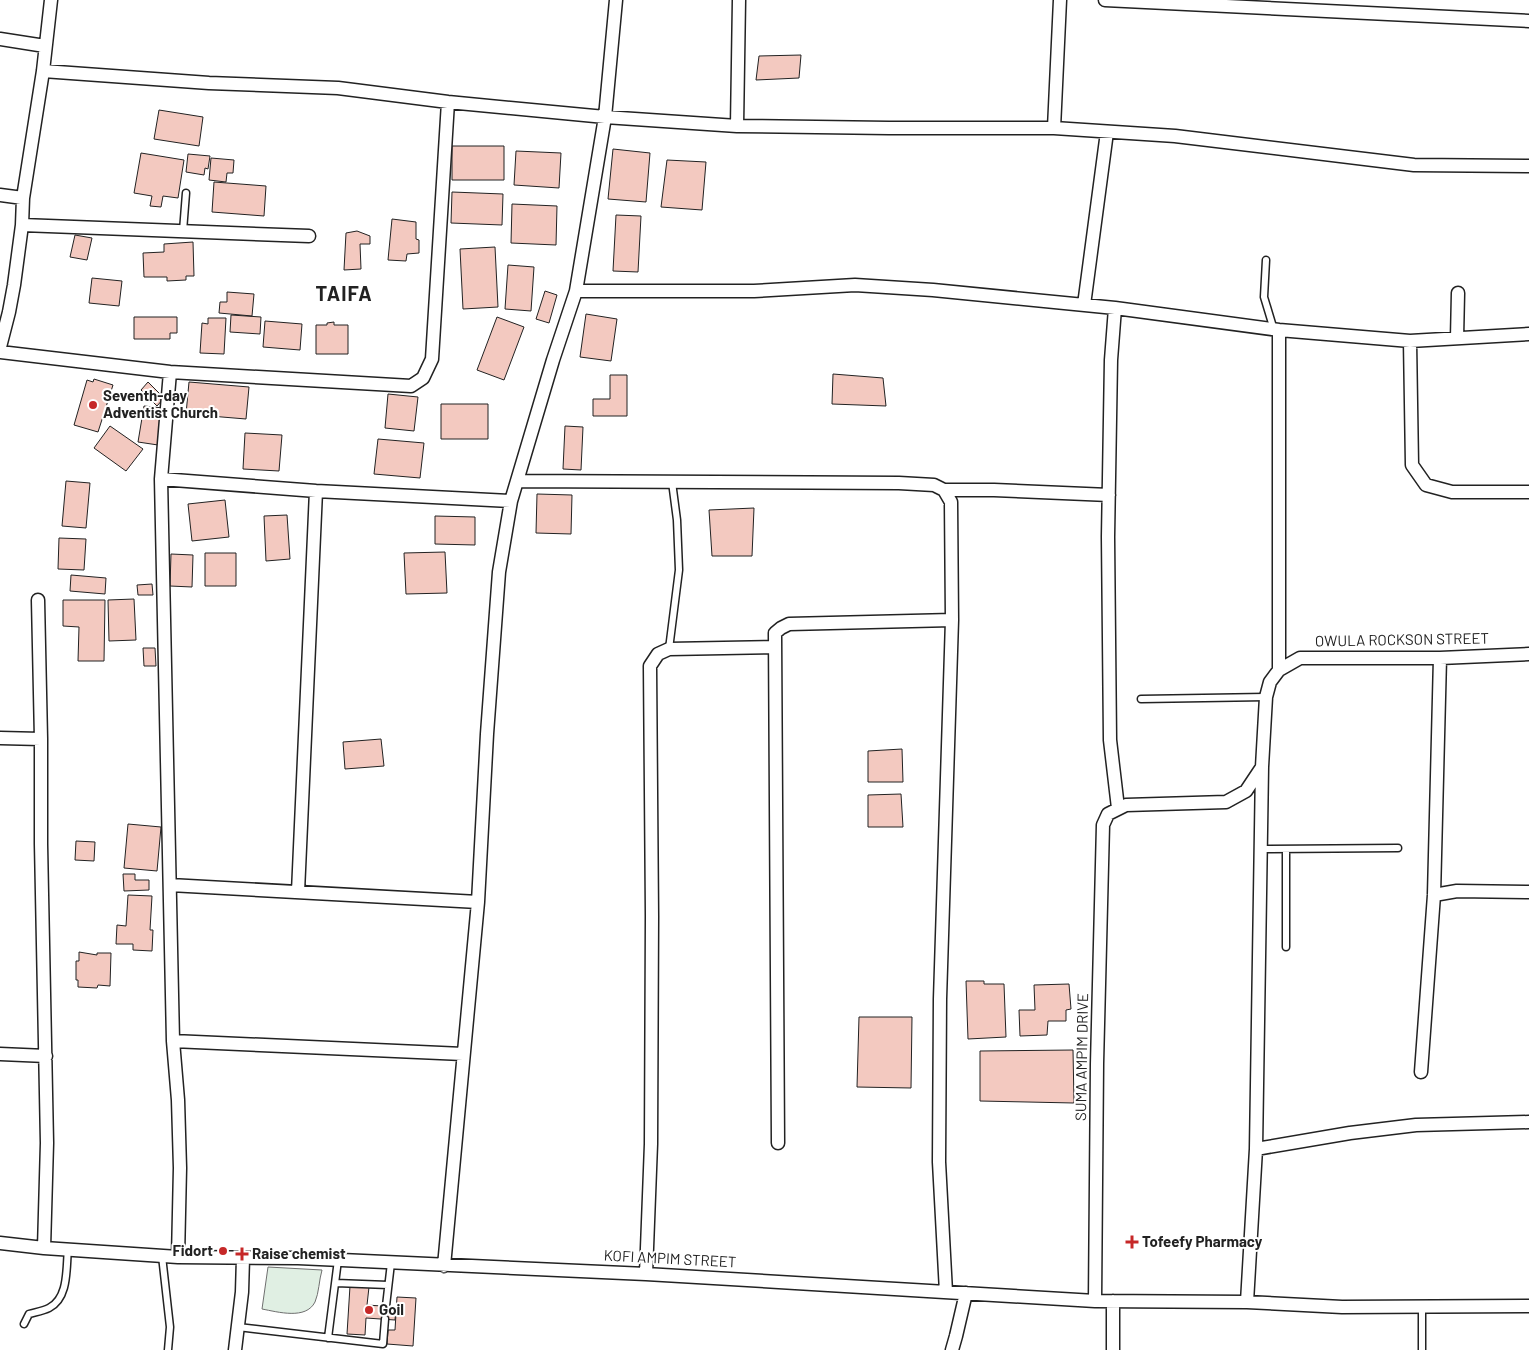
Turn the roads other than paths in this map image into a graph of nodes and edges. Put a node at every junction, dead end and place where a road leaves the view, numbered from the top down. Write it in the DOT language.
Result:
graph roads {
  1 [pos="51,0"];
  2 [pos="616,0"];
  3 [pos="739,0"];
  4 [pos="1060,0"];
  5 [pos="1105,0"];
  6 [pos="1529,21"];
  7 [pos="0,39"];
  8 [pos="45,46"];
  9 [pos="42,71"];
  10 [pos="448,102"];
  11 [pos="605,117"];
  12 [pos="737,126"];
  13 [pos="1054,128"];
  14 [pos="1107,132"];
  15 [pos="1529,166"];
  16 [pos="186,193"];
  17 [pos="0,195"];
  18 [pos="23,198"];
  19 [pos="22,226"];
  20 [pos="183,230"];
  21 [pos="309,236"];
  22 [pos="1266,260"];
  23 [pos="576,291"];
  24 [pos="1458,292"];
  25 [pos="1084,305"];
  26 [pos="1115,308"];
  27 [pos="1277,330"];
  28 [pos="1529,334"];
  29 [pos="1457,338"];
  30 [pos="1410,341"];
  31 [pos="0,347"];
  32 [pos="0,352"];
  33 [pos="170,372"];
  34 [pos="160,479"];
  35 [pos="517,481"];
  36 [pos="672,482"];
  37 [pos="944,490"];
  38 [pos="316,491"];
  39 [pos="1529,492"];
  40 [pos="1108,495"];
  41 [pos="511,501"];
  42 [pos="38,600"];
  43 [pos="952,620"];
  44 [pos="775,647"];
  45 [pos="669,649"];
  46 [pos="1529,654"];
  47 [pos="1440,658"];
  48 [pos="1279,670"];
  49 [pos="1266,697"];
  50 [pos="1141,699"];
  51 [pos="0,738"];
  52 [pos="41,739"];
  53 [pos="1262,766"];
  54 [pos="1113,811"];
  55 [pos="1261,848"];
  56 [pos="1398,848"];
  57 [pos="1286,849"];
  58 [pos="170,885"];
  59 [pos="298,892"];
  60 [pos="1529,892"];
  61 [pos="1434,894"];
  62 [pos="478,902"];
  63 [pos="1286,947"];
  64 [pos="173,1041"];
  65 [pos="0,1054"];
  66 [pos="463,1054"];
  67 [pos="46,1056"];
  68 [pos="1420,1072"];
  69 [pos="1529,1122"];
  70 [pos="778,1143"];
  71 [pos="1256,1149"];
  72 [pos="0,1243"];
  73 [pos="44,1248"];
  74 [pos="68,1249"];
  75 [pos="162,1256"];
  76 [pos="178,1257"];
  77 [pos="243,1258"];
  78 [pos="338,1260"];
  79 [pos="391,1263"];
  80 [pos="444,1266"];
  81 [pos="646,1274"];
  82 [pos="336,1283"];
  83 [pos="388,1285"];
  84 [pos="946,1292"];
  85 [pos="966,1293"];
  86 [pos="1095,1301"];
  87 [pos="1114,1301"];
  88 [pos="1248,1302"];
  89 [pos="386,1306"];
  90 [pos="1529,1306"];
  91 [pos="1422,1307"];
  92 [pos="385,1319"];
  93 [pos="24,1324"];
  94 [pos="238,1327"];
  95 [pos="328,1338"];
  96 [pos="168,1350"];
  97 [pos="235,1350"];
  98 [pos="952,1350"];
  99 [pos="1112,1350"];
  100 [pos="1422,1350"];
  1 -- 8 [label="street"];
  2 -- 11 [label="street"];
  3 -- 12 [label="street"];
  4 -- 13 [label="street"];
  5 -- 6 [label="street"];
  7 -- 8 [label="street"];
  8 -- 9 [label="street"];
  9 -- 10 [label="street"];
  9 -- 18 [label="street"];
  10 -- 11 [label="street"];
  10 -- 33 [label="street"];
  11 -- 12 [label="street"];
  11 -- 23 [label="street"];
  12 -- 13 [label="street"];
  13 -- 14 [label="street"];
  14 -- 15 [label="street"];
  14 -- 25 [label="street"];
  16 -- 20 [label="lane"];
  17 -- 18 [label="street"];
  18 -- 19 [label="street"];
  19 -- 20 [label="street"];
  19 -- 31 [label="street"];
  20 -- 21 [label="street"];
  22 -- 27 [label="lane"];
  23 -- 25 [label="street"];
  23 -- 35 [label="street"];
  24 -- 29 [label="street"];
  25 -- 26 [label="street"];
  26 -- 27 [label="street"];
  26 -- 40 [label="street, SUMA AMPIM DRIVE"];
  27 -- 30 [label="street"];
  27 -- 48 [label="street"];
  28 -- 29 [label="street"];
  29 -- 30 [label="street"];
  30 -- 39 [label="street"];
  32 -- 33 [label="street"];
  33 -- 34 [label="street"];
  34 -- 38 [label="street"];
  34 -- 58 [label="street"];
  35 -- 36 [label="street"];
  35 -- 41 [label="street"];
  36 -- 37 [label="street"];
  36 -- 45 [label="lane"];
  37 -- 40 [label="street"];
  37 -- 43 [label="street"];
  38 -- 41 [label="street"];
  38 -- 59 [label="street"];
  40 -- 54 [label="street, SUMA AMPIM DRIVE"];
  41 -- 62 [label="street"];
  42 -- 52 [label="street"];
  43 -- 44 [label="street"];
  43 -- 84 [label="street"];
  44 -- 45 [label="street"];
  44 -- 70 [label="street"];
  45 -- 81 [label="street"];
  46 -- 47 [label="street, OWULA ROCKSON STREET"];
  47 -- 48 [label="street, OWULA ROCKSON STREET"];
  47 -- 61 [label="street"];
  48 -- 49 [label="street"];
  49 -- 50 [label="lane"];
  49 -- 53 [label="street"];
  51 -- 52 [label="street"];
  52 -- 67 [label="street"];
  53 -- 54 [label="street"];
  53 -- 55 [label="street"];
  54 -- 86 [label="street, SUMA AMPIM DRIVE"];
  55 -- 57 [label="lane"];
  55 -- 71 [label="street"];
  56 -- 57 [label="lane"];
  57 -- 63 [label="lane"];
  58 -- 59 [label="street"];
  58 -- 64 [label="street"];
  59 -- 62 [label="street"];
  60 -- 61 [label="street"];
  61 -- 68 [label="street"];
  62 -- 66 [label="street"];
  64 -- 66 [label="street"];
  64 -- 76 [label="street"];
  65 -- 67 [label="street"];
  66 -- 80 [label="street"];
  67 -- 73 [label="street"];
  69 -- 71 [label="street"];
  71 -- 88 [label="street"];
  72 -- 73 [label="street, KOFI AMPIM STREET"];
  73 -- 74 [label="street, KOFI AMPIM STREET"];
  74 -- 75 [label="street, KOFI AMPIM STREET"];
  74 -- 93 [label="lane"];
  75 -- 76 [label="street, KOFI AMPIM STREET"];
  75 -- 96 [label="lane"];
  76 -- 77 [label="street, KOFI AMPIM STREET"];
  77 -- 78 [label="street, KOFI AMPIM STREET"];
  77 -- 94 [label="street"];
  78 -- 79 [label="street, KOFI AMPIM STREET"];
  78 -- 82 [label="lane"];
  79 -- 80 [label="street, KOFI AMPIM STREET"];
  79 -- 83 [label="lane"];
  80 -- 81 [label="street, KOFI AMPIM STREET"];
  81 -- 84 [label="street, KOFI AMPIM STREET"];
  82 -- 83 [label="lane"];
  82 -- 95 [label="lane"];
  83 -- 89 [label="lane"];
  84 -- 85 [label="street, KOFI AMPIM STREET"];
  85 -- 86 [label="street, KOFI AMPIM STREET"];
  85 -- 98 [label="street"];
  86 -- 87 [label="street, KOFI AMPIM STREET"];
  87 -- 88 [label="street, KOFI AMPIM STREET"];
  87 -- 99 [label="street"];
  88 -- 91 [label="street, KOFI AMPIM STREET"];
  90 -- 91 [label="street, KOFI AMPIM STREET"];
  91 -- 100 [label="lane"];
  92 -- 95 [label="lane"];
  94 -- 95 [label="lane"];
  94 -- 97 [label="street"];
}
